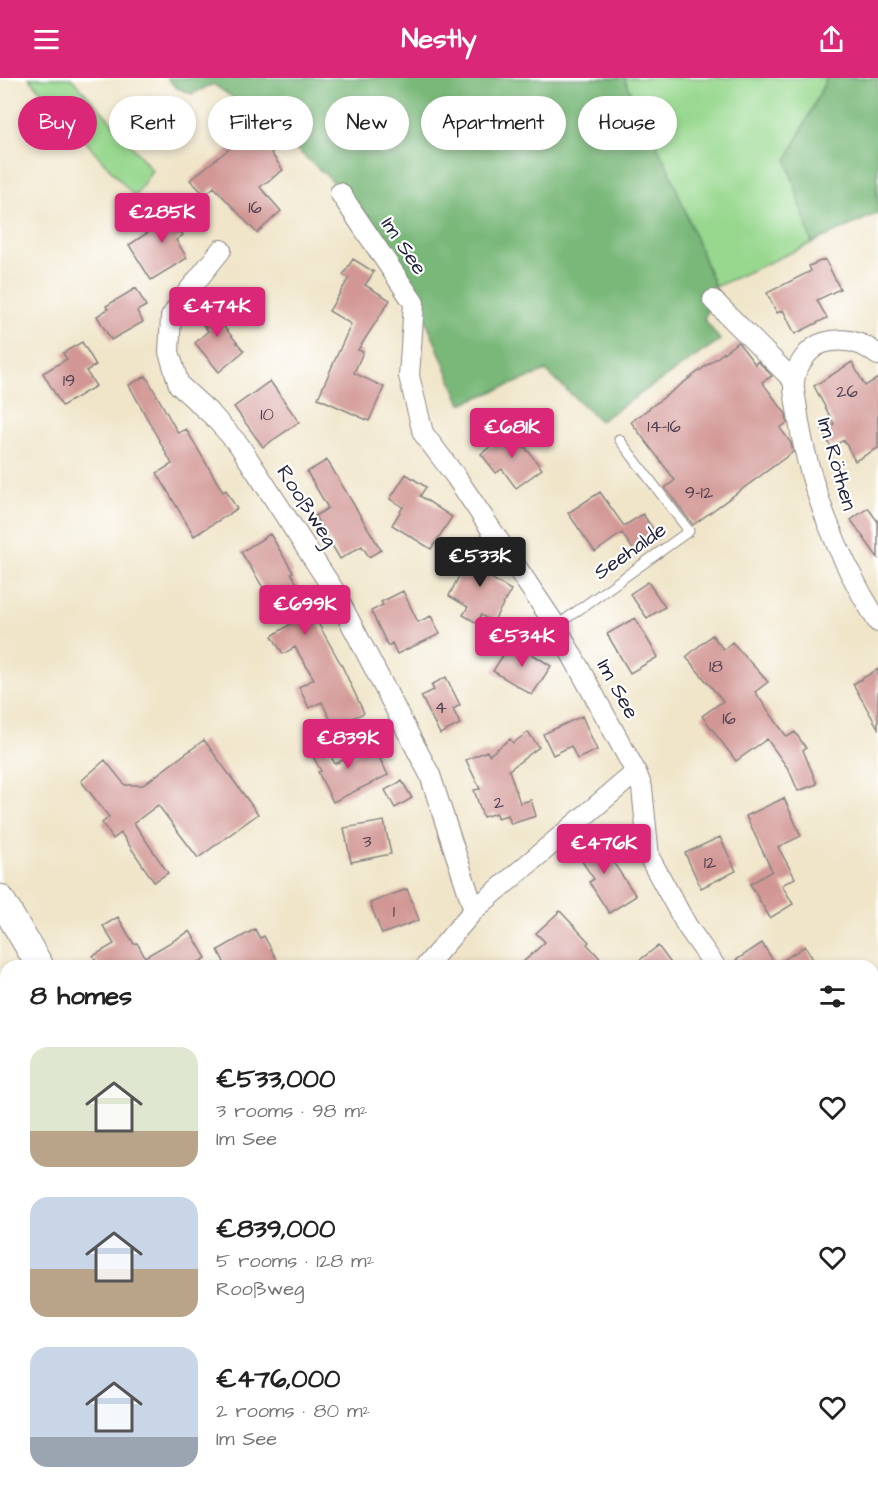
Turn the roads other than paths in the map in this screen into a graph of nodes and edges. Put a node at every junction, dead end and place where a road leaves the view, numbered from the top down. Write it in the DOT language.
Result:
graph roads {
  1 [pos="340,193"];
  2 [pos="221,250"];
  3 [pos="713,300"];
  4 [pos="878,355"];
  5 [pos="794,381"];
  6 [pos="619,440"];
  7 [pos="878,622"];
  8 [pos="556,626"];
  9 [pos="636,772"];
  10 [pos="0,898"];
  11 [pos="474,910"];
  12 [pos="36,960"];
  13 [pos="431,960"];
  14 [pos="711,960"];
  1 -- 8 [label="street, Im See"];
  2 -- 11 [label="street, Rooßweg"];
  3 -- 5 [label="street"];
  4 -- 5 [label="street"];
  5 -- 7 [label="street, Im Röthen"];
  6 -- 8 [label="lane, Seehalde"];
  8 -- 9 [label="street, Im See"];
  9 -- 11 [label="street"];
  9 -- 14 [label="street, Im See"];
  10 -- 12 [label="main road"];
  11 -- 13 [label="street"];
}
